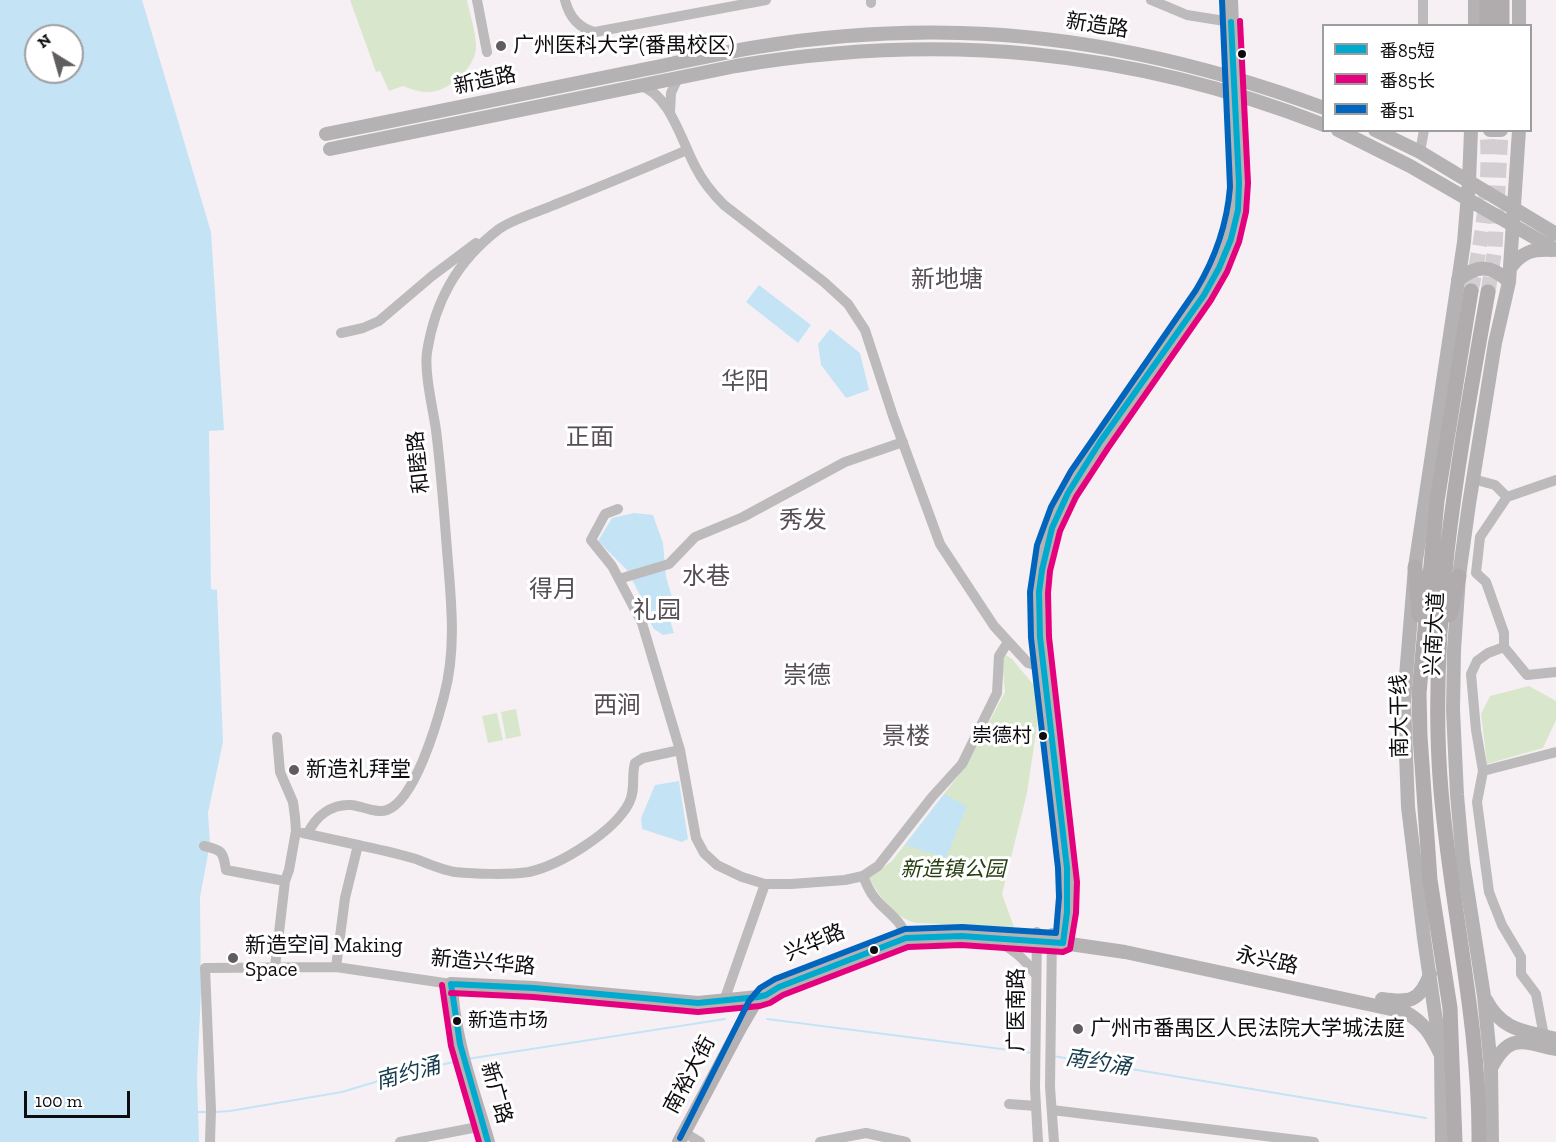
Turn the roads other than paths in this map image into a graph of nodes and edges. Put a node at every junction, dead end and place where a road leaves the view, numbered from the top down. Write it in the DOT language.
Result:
graph roads {
  1 [pos="477,0"];
  2 [pos="565,0"];
  3 [pos="766,0"];
  4 [pos="1150,0"];
  5 [pos="1231,0"];
  6 [pos="1423,0"];
  7 [pos="1475,0"];
  8 [pos="1487,0"];
  9 [pos="1502,0"];
  10 [pos="1519,0"];
  11 [pos="1231,22"];
  12 [pos="1423,24"];
  13 [pos="1475,24"];
  14 [pos="1487,24"];
  15 [pos="1502,24"];
  16 [pos="1518,24"];
  17 [pos="487,52"];
  18 [pos="678,78"];
  19 [pos="1235,78"];
  20 [pos="640,86"];
  21 [pos="1236,94"];
  22 [pos="1322,108"];
  23 [pos="670,113"];
  24 [pos="1322,124"];
  25 [pos="1342,132"];
  26 [pos="1379,132"];
  27 [pos="1424,132"];
  28 [pos="1471,132"];
  29 [pos="1519,132"];
  30 [pos="326,134"];
  31 [pos="1390,138"];
  32 [pos="330,149"];
  33 [pos="687,150"];
  34 [pos="1386,152"];
  35 [pos="1420,152"];
  36 [pos="1469,182"];
  37 [pos="1468,200"];
  38 [pos="1514,208"];
  39 [pos="501,227"];
  40 [pos="1514,227"];
  41 [pos="1556,234"];
  42 [pos="1556,250"];
  43 [pos="1510,275"];
  44 [pos="1458,280"];
  45 [pos="1471,291"];
  46 [pos="1488,292"];
  47 [pos="341,333"];
  48 [pos="903,442"];
  49 [pos="1473,479"];
  50 [pos="1556,480"];
  51 [pos="1507,497"];
  52 [pos="618,509"];
  53 [pos="1415,567"];
  54 [pos="1459,576"];
  55 [pos="619,579"];
  56 [pos="1008,642"];
  57 [pos="1504,647"];
  58 [pos="1422,651"];
  59 [pos="1439,659"];
  60 [pos="1041,667"];
  61 [pos="1556,672"];
  62 [pos="277,737"];
  63 [pos="680,750"];
  64 [pos="1556,752"];
  65 [pos="1483,771"];
  66 [pos="296,831"];
  67 [pos="308,833"];
  68 [pos="358,845"];
  69 [pos="204,846"];
  70 [pos="863,876"];
  71 [pos="285,881"];
  72 [pos="765,884"];
  73 [pos="905,935"];
  74 [pos="987,937"];
  75 [pos="1037,937"];
  76 [pos="1058,938"];
  77 [pos="336,966"];
  78 [pos="275,967"];
  79 [pos="1430,972"];
  80 [pos="1036,975"];
  81 [pos="450,984"];
  82 [pos="762,996"];
  83 [pos="1484,996"];
  84 [pos="724,1002"];
  85 [pos="1549,1043"];
  86 [pos="1442,1055"];
  87 [pos="1491,1068"];
  88 [pos="1009,1104"];
  89 [pos="1036,1106"];
  90 [pos="1052,1110"];
  91 [pos="483,1126"];
  92 [pos="689,1141"];
  93 [pos="210,1142"];
  94 [pos="400,1142"];
  95 [pos="488,1142"];
  96 [pos="820,1142"];
  97 [pos="906,1142"];
  98 [pos="1038,1142"];
  99 [pos="1054,1142"];
  100 [pos="1314,1142"];
  101 [pos="1442,1142"];
  102 [pos="1455,1142"];
  103 [pos="1479,1142"];
  104 [pos="1492,1142"];
  1 -- 17 [label="street"];
  2 -- 3 [label="street"];
  4 -- 11 [label="street"];
  5 -- 11 [label="main road"];
  6 -- 12 [label="street"];
  7 -- 13 [label="main road"];
  8 -- 14 [label="highway"];
  9 -- 15 [label="highway"];
  10 -- 16 [label="main road"];
  11 -- 19 [label="main road"];
  18 -- 20 [label="main road, 新造路"];
  18 -- 21 [label="main road, 新造路"];
  18 -- 23 [label="street"];
  19 -- 21 [label="main road"];
  19 -- 22 [label="main road, 新造路"];
  19 -- 30 [label="main road, 新造路"];
  20 -- 23 [label="street"];
  20 -- 32 [label="main road, 新造路"];
  21 -- 24 [label="main road, 新造路"];
  21 -- 60 [label="main road"];
  23 -- 33 [label="street"];
  25 -- 34 [label="main road"];
  26 -- 31 [label="main road"];
  27 -- 35 [label="street"];
  28 -- 36 [label="main road, 兴南大道"];
  29 -- 38 [label="main road, 兴南大道"];
  31 -- 34 [label="main road"];
  31 -- 35 [label="main road"];
  33 -- 39 [label="street, 和睦路"];
  33 -- 48 [label="street"];
  34 -- 37 [label="main road"];
  35 -- 36 [label="main road"];
  36 -- 37 [label="main road, 兴南大道"];
  36 -- 38 [label="main road"];
  37 -- 40 [label="main road"];
  37 -- 44 [label="main road, 兴南大道"];
  38 -- 40 [label="main road, 兴南大道"];
  38 -- 41 [label="main road"];
  39 -- 47 [label="street"];
  39 -- 67 [label="street, 和睦路"];
  40 -- 42 [label="main road"];
  40 -- 43 [label="main road, 兴南大道"];
  42 -- 43 [label="main road"];
  43 -- 44 [label="main road"];
  43 -- 49 [label="main road, 兴南大道"];
  44 -- 53 [label="main road, 兴南大道"];
  45 -- 58 [label="highway, 南大干线"];
  46 -- 59 [label="highway, 南大干线"];
  48 -- 55 [label="street"];
  48 -- 56 [label="street"];
  49 -- 51 [label="street"];
  49 -- 54 [label="main road, 兴南大道"];
  50 -- 51 [label="street"];
  51 -- 57 [label="street"];
  52 -- 55 [label="street"];
  53 -- 58 [label="highway"];
  53 -- 79 [label="main road, 兴南大道"];
  54 -- 59 [label="highway"];
  54 -- 83 [label="main road, 兴南大道"];
  55 -- 63 [label="street"];
  56 -- 60 [label="street"];
  56 -- 70 [label="street"];
  57 -- 61 [label="street"];
  57 -- 65 [label="street"];
  58 -- 102 [label="highway, 南大干线"];
  59 -- 103 [label="highway, 南大干线"];
  60 -- 76 [label="main road"];
  62 -- 66 [label="street"];
  63 -- 68 [label="street"];
  63 -- 72 [label="street"];
  64 -- 65 [label="street"];
  65 -- 85 [label="street"];
  66 -- 67 [label="street"];
  66 -- 71 [label="street"];
  67 -- 68 [label="street"];
  68 -- 77 [label="street"];
  69 -- 71 [label="street"];
  70 -- 72 [label="street"];
  70 -- 73 [label="street"];
  71 -- 78 [label="street"];
  72 -- 84 [label="street"];
  73 -- 74 [label="main road, 兴华路"];
  73 -- 75 [label="main road, 兴华路"];
  73 -- 82 [label="main road, 兴华路"];
  74 -- 75 [label="main road, 兴华路"];
  74 -- 80 [label="street"];
  75 -- 76 [label="main road, 兴华路"];
  75 -- 80 [label="street, 广医南路"];
  76 -- 79 [label="main road, 永兴路"];
  76 -- 86 [label="main road, 永兴路"];
  76 -- 90 [label="street, 广医南路"];
  77 -- 78 [label="street, 新造兴华路"];
  77 -- 81 [label="street, 新造兴华路"];
  78 -- 93 [label="street, 新造兴华路"];
  79 -- 86 [label="main road, 兴南大道"];
  80 -- 89 [label="street, 广医南路"];
  81 -- 84 [label="main road, 新造兴华路"];
  81 -- 91 [label="main road, 新广路"];
  82 -- 84 [label="main road, 新造兴华路"];
  82 -- 92 [label="main road, 南裕大街"];
  83 -- 85 [label="main road"];
  83 -- 87 [label="main road, 兴南大道"];
  85 -- 87 [label="main road"];
  86 -- 101 [label="main road, 兴南大道"];
  87 -- 104 [label="main road, 兴南大道"];
  88 -- 89 [label="street"];
  89 -- 98 [label="street, 广医南路"];
  90 -- 99 [label="street, 广医南路"];
  90 -- 100 [label="street"];
  91 -- 94 [label="street"];
  91 -- 95 [label="main road, 新广路"];
  96 -- 97 [label="street"];
}
